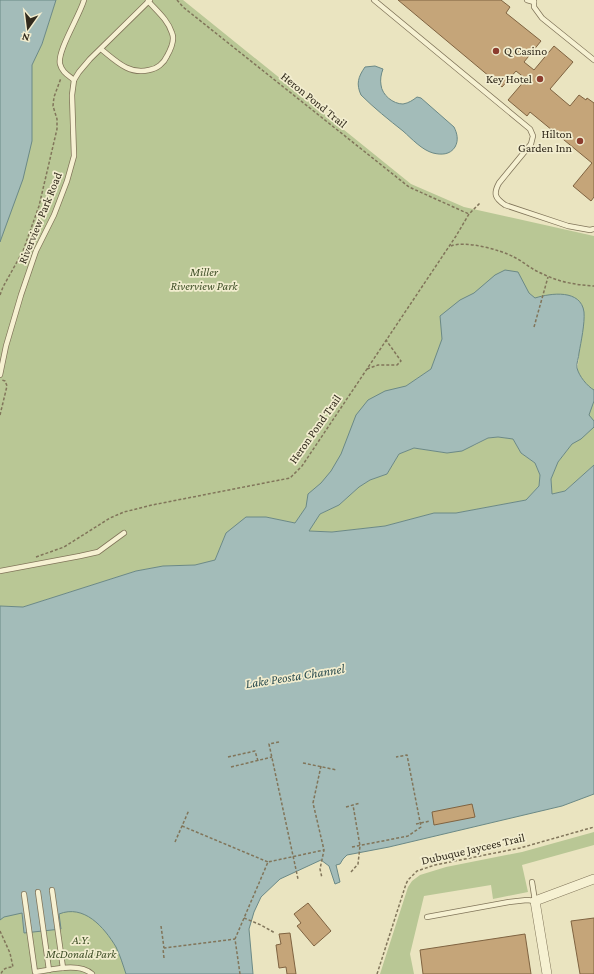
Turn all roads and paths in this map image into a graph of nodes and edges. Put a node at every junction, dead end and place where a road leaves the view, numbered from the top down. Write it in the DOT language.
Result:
graph roads {
  1 [pos="84,0"];
  2 [pos="177,0"];
  3 [pos="374,0"];
  4 [pos="527,0"];
  5 [pos="149,1"];
  6 [pos="534,1"];
  7 [pos="102,49"];
  8 [pos="594,60"];
  9 [pos="64,72"];
  10 [pos="74,80"];
  11 [pos="480,203"];
  12 [pos="469,214"];
  13 [pos="594,229"];
  14 [pos="449,246"];
  15 [pos="548,277"];
  16 [pos="594,286"];
  17 [pos="0,295"];
  18 [pos="534,327"];
  19 [pos="386,340"];
  20 [pos="366,369"];
  21 [pos="0,375"];
  22 [pos="0,380"];
  23 [pos="0,415"];
  24 [pos="124,533"];
  25 [pos="33,558"];
  26 [pos="0,571"];
  27 [pos="279,742"];
  28 [pos="228,757"];
  29 [pos="272,757"];
  30 [pos="396,757"];
  31 [pos="258,761"];
  32 [pos="303,762"];
  33 [pos="321,766"];
  34 [pos="231,767"];
  35 [pos="337,770"];
  36 [pos="360,803"];
  37 [pos="353,805"];
  38 [pos="346,807"];
  39 [pos="189,810"];
  40 [pos="430,820"];
  41 [pos="416,824"];
  42 [pos="182,826"];
  43 [pos="594,827"];
  44 [pos="175,842"];
  45 [pos="360,846"];
  46 [pos="352,847"];
  47 [pos="324,850"];
  48 [pos="294,856"];
  49 [pos="268,862"];
  50 [pos="351,872"];
  51 [pos="322,878"];
  52 [pos="298,879"];
  53 [pos="594,879"];
  54 [pos="532,882"];
  55 [pos="52,890"];
  56 [pos="38,892"];
  57 [pos="24,894"];
  58 [pos="535,901"];
  59 [pos="427,917"];
  60 [pos="244,918"];
  61 [pos="161,926"];
  62 [pos="0,931"];
  63 [pos="275,933"];
  64 [pos="235,939"];
  65 [pos="164,948"];
  66 [pos="164,958"];
  67 [pos="64,968"];
  68 [pos="49,970"];
  69 [pos="1,974"];
  70 [pos="92,974"];
  71 [pos="240,974"];
  72 [pos="377,974"];
  73 [pos="547,974"];
  1 -- 9 [label="lane"];
  2 -- 12 [label="path, Heron Pond Trail"];
  3 -- 13 [label="lane"];
  4 -- 6 [label="lane"];
  5 -- 7 [label="lane, Riverview Park Road"];
  5 -- 7 [label="lane"];
  6 -- 8 [label="lane"];
  7 -- 10 [label="lane, Riverview Park Road"];
  9 -- 10 [label="lane"];
  9 -- 17 [label="path"];
  10 -- 21 [label="lane, Riverview Park Road"];
  11 -- 12 [label="path, Heron Pond Trail"];
  12 -- 14 [label="path, Heron Pond Trail"];
  14 -- 15 [label="path"];
  14 -- 19 [label="path, Heron Pond Trail"];
  15 -- 16 [label="path"];
  15 -- 18 [label="path"];
  19 -- 20 [label="path, Heron Pond Trail"];
  19 -- 20 [label="path"];
  20 -- 25 [label="path, Heron Pond Trail"];
  22 -- 23 [label="path"];
  24 -- 26 [label="lane"];
  27 -- 29 [label="path"];
  28 -- 31 [label="path"];
  29 -- 31 [label="path"];
  29 -- 48 [label="path"];
  30 -- 45 [label="path"];
  31 -- 34 [label="path"];
  32 -- 33 [label="path"];
  33 -- 35 [label="path"];
  33 -- 47 [label="path"];
  36 -- 37 [label="path"];
  37 -- 38 [label="path"];
  37 -- 45 [label="path"];
  39 -- 42 [label="path"];
  40 -- 41 [label="path, bridge"];
  42 -- 44 [label="path"];
  42 -- 49 [label="path"];
  43 -- 72 [label="path, Dubuque Jaycees Trail"];
  45 -- 46 [label="path"];
  45 -- 50 [label="path"];
  47 -- 48 [label="path"];
  47 -- 51 [label="path"];
  48 -- 49 [label="path"];
  48 -- 52 [label="path"];
  49 -- 60 [label="path"];
  53 -- 58 [label="street"];
  54 -- 58 [label="lane"];
  55 -- 67 [label="lane"];
  56 -- 68 [label="lane"];
  57 -- 68 [label="lane"];
  58 -- 59 [label="lane"];
  58 -- 73 [label="street"];
  60 -- 63 [label="path"];
  60 -- 64 [label="path"];
  61 -- 65 [label="path"];
  62 -- 69 [label="path"];
  64 -- 65 [label="path"];
  64 -- 71 [label="path"];
  65 -- 66 [label="path"];
  67 -- 68 [label="lane"];
  67 -- 70 [label="lane"];
}
